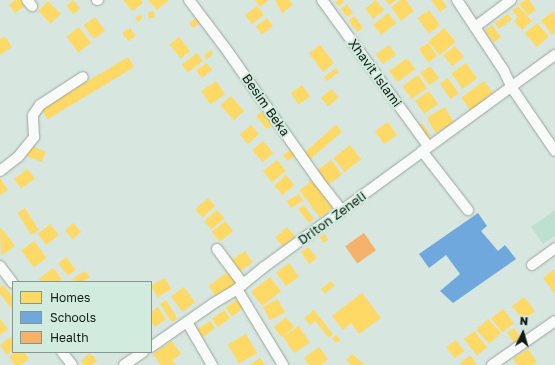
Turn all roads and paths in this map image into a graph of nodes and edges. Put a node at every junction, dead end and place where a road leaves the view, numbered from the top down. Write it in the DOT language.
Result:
graph roads {
  1 [pos="189,0"];
  2 [pos="322,0"];
  3 [pos="457,0"];
  4 [pos="511,0"];
  5 [pos="475,27"];
  6 [pos="555,55"];
  7 [pos="83,77"];
  8 [pos="512,88"];
  9 [pos="425,149"];
  10 [pos="555,151"];
  11 [pos="0,171"];
  12 [pos="342,210"];
  13 [pos="468,210"];
  14 [pos="555,248"];
  15 [pos="217,249"];
  16 [pos="532,265"];
  17 [pos="0,266"];
  18 [pos="12,282"];
  19 [pos="240,287"];
  20 [pos="187,322"];
  21 [pos="554,325"];
  22 [pos="152,346"];
  23 [pos="63,353"];
  24 [pos="142,353"];
  25 [pos="72,365"];
  26 [pos="124,365"];
  27 [pos="212,365"];
  28 [pos="283,365"];
  29 [pos="492,365"];
  1 -- 12 [label="street, Besim Beka"];
  2 -- 9 [label="street, Xhavit Islami"];
  3 -- 5 [label="street"];
  4 -- 5 [label="street"];
  5 -- 8 [label="street"];
  6 -- 8 [label="street, Driton Zeneli"];
  7 -- 11 [label="street"];
  8 -- 9 [label="street, Driton Zeneli"];
  8 -- 10 [label="street"];
  9 -- 12 [label="street, Driton Zeneli"];
  9 -- 13 [label="street, Xhavit Islami"];
  12 -- 19 [label="street, Driton Zeneli"];
  14 -- 16 [label="street"];
  15 -- 19 [label="street"];
  17 -- 18 [label="street"];
  19 -- 20 [label="street, Driton Zeneli"];
  19 -- 28 [label="street"];
  20 -- 22 [label="street, Driton Zeneli"];
  20 -- 27 [label="street"];
  21 -- 29 [label="street"];
  23 -- 25 [label="street"];
  24 -- 26 [label="street"];
}
